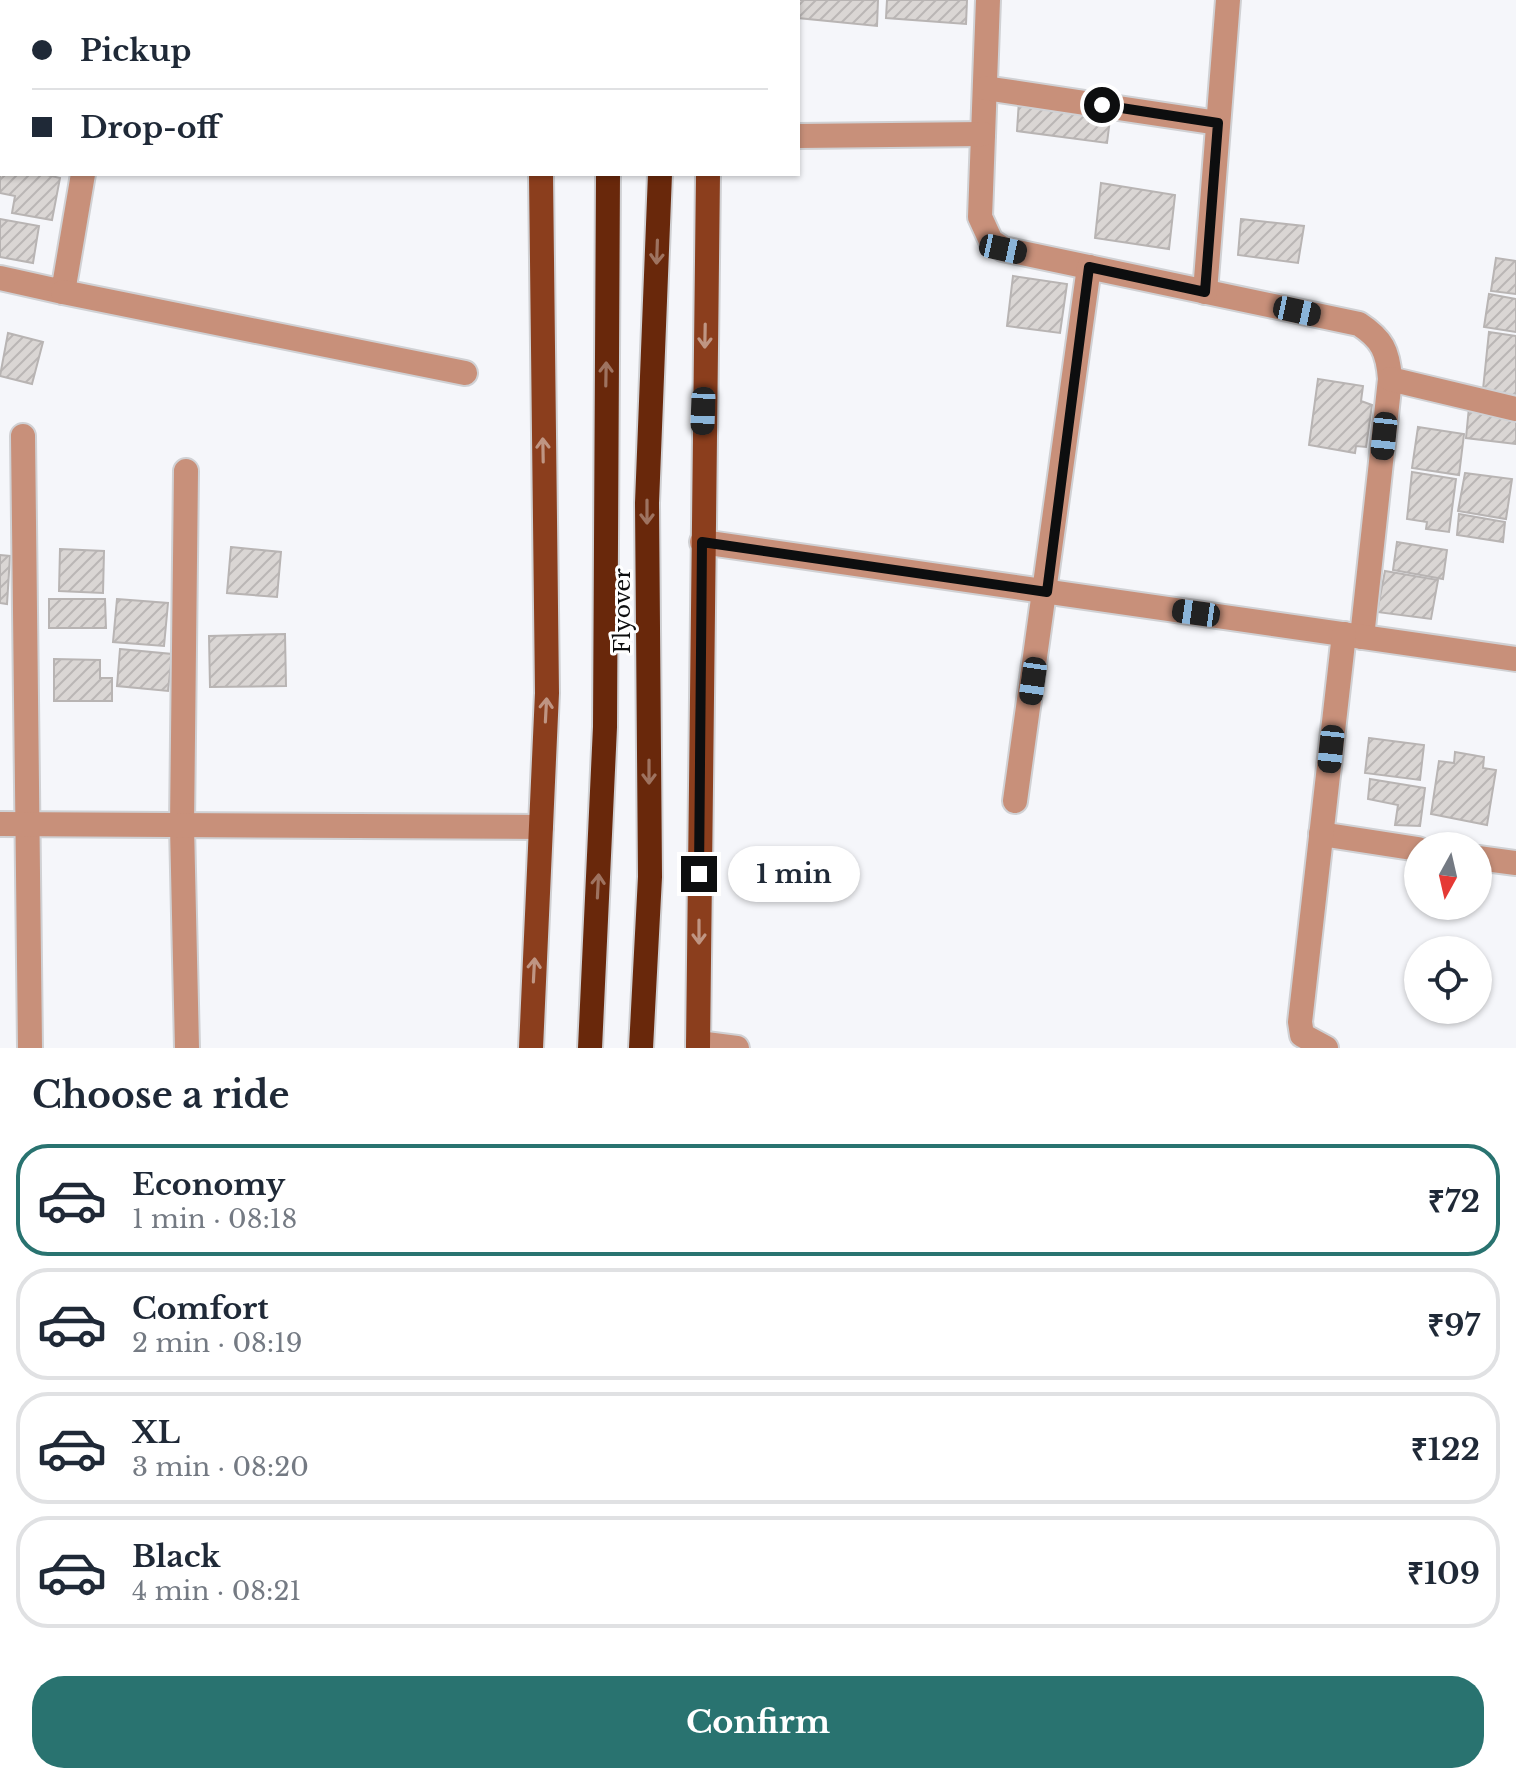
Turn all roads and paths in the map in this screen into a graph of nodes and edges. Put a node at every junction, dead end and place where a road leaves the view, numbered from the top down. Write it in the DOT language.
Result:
graph roads {
  1 [pos="988,0"];
  2 [pos="1228,0"];
  3 [pos="985,88"];
  4 [pos="1218,123"];
  5 [pos="983,134"];
  6 [pos="800,136"];
  7 [pos="83,176"];
  8 [pos="541,176"];
  9 [pos="608,176"];
  10 [pos="660,176"];
  11 [pos="708,176"];
  12 [pos="1089,267"];
  13 [pos="0,278"];
  14 [pos="63,292"];
  15 [pos="1205,292"];
  16 [pos="465,373"];
  17 [pos="1390,379"];
  18 [pos="1516,409"];
  19 [pos="23,436"];
  20 [pos="186,471"];
  21 [pos="702,542"];
  22 [pos="1047,592"];
  23 [pos="1353,636"];
  24 [pos="1516,659"];
  25 [pos="1015,801"];
  26 [pos="0,824"];
  27 [pos="27,825"];
  28 [pos="182,826"];
  29 [pos="541,827"];
  30 [pos="1321,834"];
  31 [pos="1404,847"];
  32 [pos="1492,860"];
  33 [pos="1516,863"];
  34 [pos="1302,1041"];
  35 [pos="698,1046"];
  36 [pos="30,1048"];
  37 [pos="187,1048"];
  38 [pos="531,1048"];
  39 [pos="590,1048"];
  40 [pos="641,1048"];
  41 [pos="737,1048"];
  42 [pos="1326,1048"];
  1 -- 3 [label="street"];
  2 -- 4 [label="street"];
  3 -- 4 [label="street"];
  3 -- 5 [label="street"];
  4 -- 15 [label="street"];
  5 -- 6 [label="street"];
  5 -- 12 [label="street"];
  7 -- 14 [label="street"];
  29 -- 8 [label="main road, one-way"];
  39 -- 9 [label="highway, Flyover, one-way"];
  10 -- 40 [label="highway, Flyover, one-way"];
  11 -- 21 [label="main road, one-way"];
  12 -- 15 [label="street"];
  12 -- 22 [label="street"];
  13 -- 14 [label="street"];
  14 -- 16 [label="street"];
  15 -- 17 [label="street"];
  17 -- 18 [label="street"];
  17 -- 23 [label="street"];
  19 -- 27 [label="street"];
  20 -- 28 [label="street"];
  21 -- 22 [label="street"];
  21 -- 35 [label="main road, one-way"];
  22 -- 23 [label="street"];
  22 -- 25 [label="street"];
  23 -- 24 [label="street"];
  23 -- 30 [label="street"];
  26 -- 27 [label="street"];
  27 -- 28 [label="street"];
  27 -- 36 [label="street"];
  28 -- 29 [label="street"];
  28 -- 37 [label="street"];
  38 -- 29 [label="main road, one-way"];
  30 -- 31 [label="street"];
  30 -- 34 [label="street"];
  32 -- 33 [label="street"];
  34 -- 42 [label="street"];
  35 -- 41 [label="street"];
}
